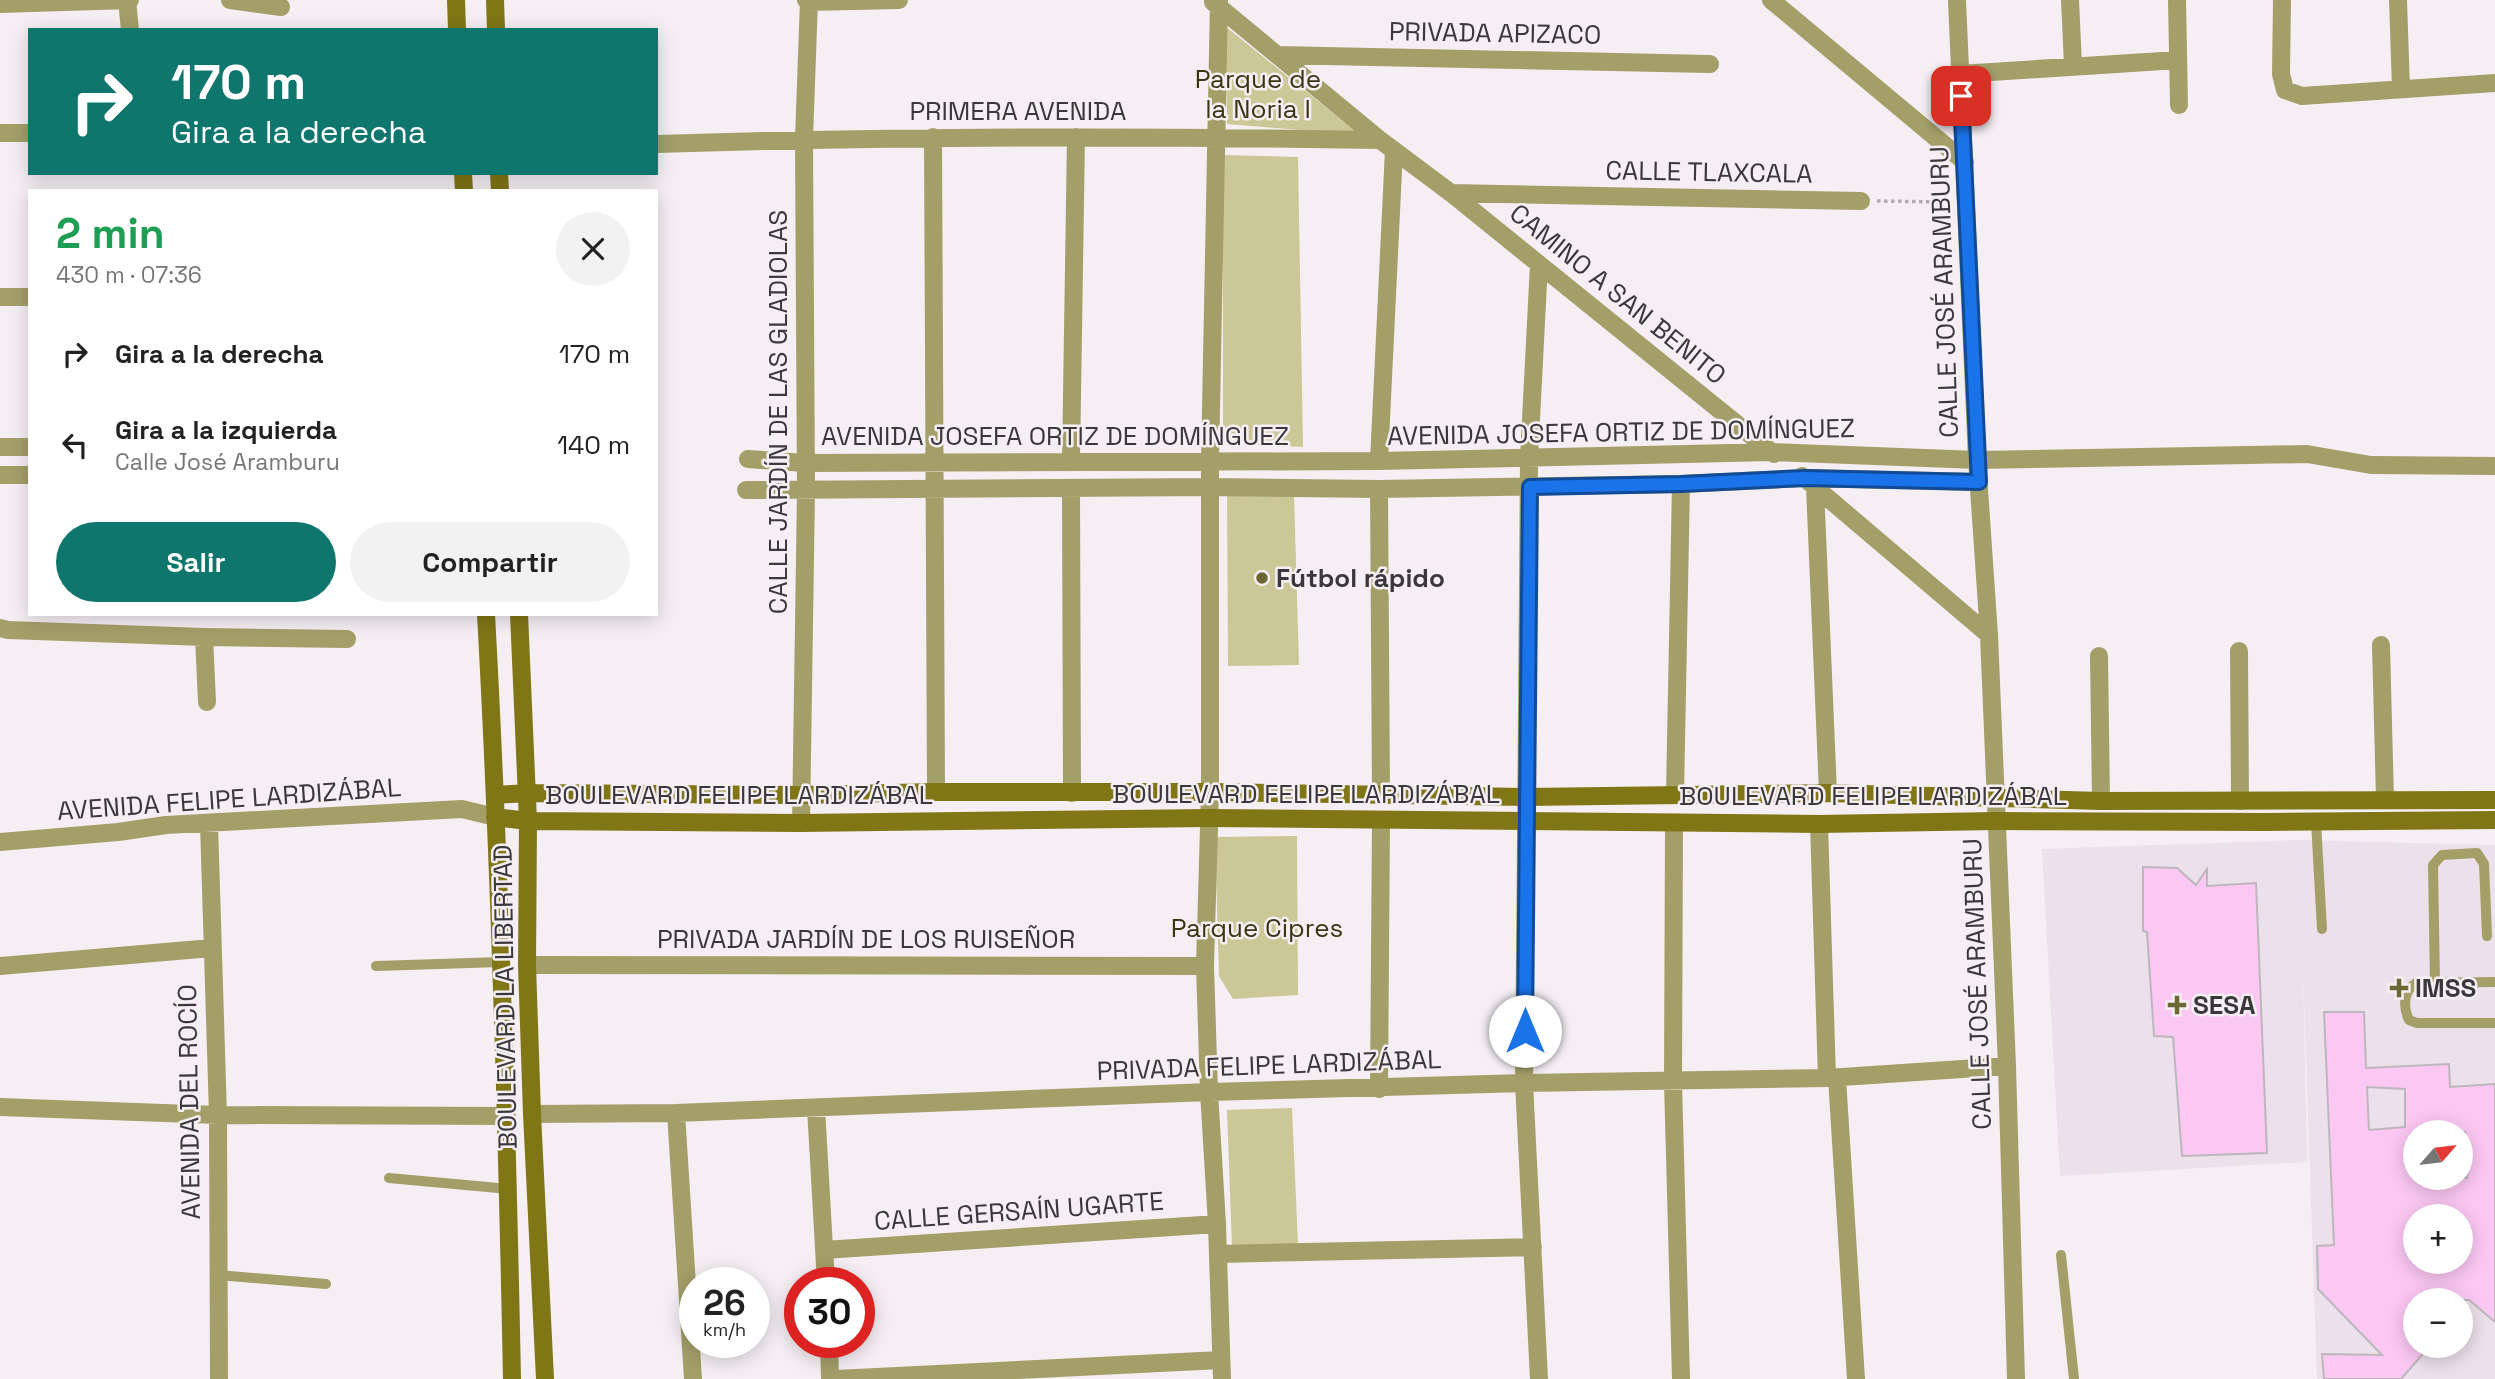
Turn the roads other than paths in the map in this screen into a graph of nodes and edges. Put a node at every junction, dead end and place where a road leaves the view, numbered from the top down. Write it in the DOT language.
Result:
graph roads {
  1 [pos="129,0"];
  2 [pos="230,0"];
  3 [pos="456,0"];
  4 [pos="495,0"];
  5 [pos="899,0"];
  6 [pos="1771,0"];
  7 [pos="1956,0"];
  8 [pos="2070,0"];
  9 [pos="2177,0"];
  10 [pos="2282,0"];
  11 [pos="2398,0"];
  12 [pos="808,1"];
  13 [pos="1216,3"];
  14 [pos="0,4"];
  15 [pos="281,7"];
  16 [pos="130,28"];
  17 [pos="457,28"];
  18 [pos="496,28"];
  19 [pos="1278,55"];
  20 [pos="2178,60"];
  21 [pos="1710,64"];
  22 [pos="2073,65"];
  23 [pos="1960,74"];
  24 [pos="2495,83"];
  25 [pos="2400,89"];
  26 [pos="2179,105"];
  27 [pos="0,133"];
  28 [pos="28,133"];
  29 [pos="933,137"];
  30 [pos="1076,137"];
  31 [pos="1217,137"];
  32 [pos="804,139"];
  33 [pos="658,144"];
  34 [pos="1387,145"];
  35 [pos="1965,162"];
  36 [pos="1451,193"];
  37 [pos="1861,201"];
  38 [pos="1539,264"];
  39 [pos="0,297"];
  40 [pos="28,297"];
  41 [pos="0,447"];
  42 [pos="28,447"];
  43 [pos="1772,452"];
  44 [pos="1529,458"];
  45 [pos="748,459"];
  46 [pos="1977,460"];
  47 [pos="1071,461"];
  48 [pos="1210,461"];
  49 [pos="1379,461"];
  50 [pos="934,462"];
  51 [pos="805,463"];
  52 [pos="2495,466"];
  53 [pos="0,475"];
  54 [pos="28,475"];
  55 [pos="1810,482"];
  56 [pos="1979,482"];
  57 [pos="1681,484"];
  58 [pos="1211,487"];
  59 [pos="1530,487"];
  60 [pos="1071,488"];
  61 [pos="934,489"];
  62 [pos="1379,489"];
  63 [pos="746,490"];
  64 [pos="806,491"];
  65 [pos="486,616"];
  66 [pos="519,616"];
  67 [pos="0,628"];
  68 [pos="1989,635"];
  69 [pos="204,637"];
  70 [pos="347,639"];
  71 [pos="2381,645"];
  72 [pos="2239,651"];
  73 [pos="2099,656"];
  74 [pos="207,702"];
  75 [pos="936,792"];
  76 [pos="1210,792"];
  77 [pos="527,793"];
  78 [pos="1072,793"];
  79 [pos="1828,793"];
  80 [pos="1675,794"];
  81 [pos="496,795"];
  82 [pos="801,795"];
  83 [pos="1381,795"];
  84 [pos="1525,797"];
  85 [pos="1995,797"];
  86 [pos="2239,800"];
  87 [pos="2385,800"];
  88 [pos="2495,800"];
  89 [pos="2101,801"];
  90 [pos="2266,801"];
  91 [pos="462,809"];
  92 [pos="495,817"];
  93 [pos="1209,818"];
  94 [pos="1381,820"];
  95 [pos="2495,820"];
  96 [pos="528,821"];
  97 [pos="1996,821"];
  98 [pos="1527,822"];
  99 [pos="2267,822"];
  100 [pos="2316,822"];
  101 [pos="801,823"];
  102 [pos="209,824"];
  103 [pos="1674,824"];
  104 [pos="1819,824"];
  105 [pos="0,842"];
  106 [pos="2322,929"];
  107 [pos="2487,936"];
  108 [pos="212,948"];
  109 [pos="501,962"];
  110 [pos="376,965"];
  111 [pos="527,965"];
  112 [pos="0,966"];
  113 [pos="1205,966"];
  114 [pos="2495,982"];
  115 [pos="2435,983"];
  116 [pos="2495,1023"];
  117 [pos="2007,1066"];
  118 [pos="1832,1078"];
  119 [pos="1673,1082"];
  120 [pos="1524,1083"];
  121 [pos="1379,1089"];
  122 [pos="1209,1092"];
  123 [pos="0,1107"];
  124 [pos="816,1108"];
  125 [pos="676,1113"];
  126 [pos="532,1114"];
  127 [pos="218,1115"];
  128 [pos="507,1116"];
  129 [pos="389,1178"];
  130 [pos="509,1189"];
  131 [pos="1217,1224"];
  132 [pos="1533,1247"];
  133 [pos="824,1250"];
  134 [pos="1218,1254"];
  135 [pos="2061,1255"];
  136 [pos="825,1267"];
  137 [pos="218,1275"];
  138 [pos="326,1284"];
  139 [pos="831,1358"];
  140 [pos="1221,1360"];
  141 [pos="219,1379"];
  142 [pos="512,1379"];
  143 [pos="545,1379"];
  144 [pos="693,1379"];
  145 [pos="833,1379"];
  146 [pos="1222,1379"];
  147 [pos="1539,1379"];
  148 [pos="1681,1379"];
  149 [pos="1856,1379"];
  150 [pos="2016,1379"];
  151 [pos="2074,1379"];
  1 -- 14 [label="street"];
  1 -- 16 [label="street"];
  2 -- 15 [label="street"];
  3 -- 17 [label="main road"];
  4 -- 18 [label="main road"];
  5 -- 12 [label="street"];
  6 -- 35 [label="street"];
  7 -- 23 [label="street, CALLE JOSÉ ARAMBURU"];
  8 -- 22 [label="street"];
  9 -- 20 [label="street"];
  10 -- 25 [label="street"];
  11 -- 25 [label="street"];
  12 -- 32 [label="street, CALLE JARDÍN DE LAS GLADIOLAS"];
  13 -- 19 [label="street, CAMINO A SAN BENITO"];
  13 -- 31 [label="street"];
  19 -- 21 [label="street, PRIVADA APIZACO"];
  19 -- 34 [label="street, CAMINO A SAN BENITO"];
  20 -- 22 [label="street"];
  20 -- 26 [label="street"];
  22 -- 23 [label="street"];
  23 -- 35 [label="street, CALLE JOSÉ ARAMBURU"];
  24 -- 25 [label="street"];
  27 -- 28 [label="street"];
  29 -- 30 [label="street, PRIMERA AVENIDA"];
  29 -- 32 [label="street, PRIMERA AVENIDA"];
  29 -- 50 [label="street"];
  30 -- 31 [label="street, PRIMERA AVENIDA"];
  30 -- 47 [label="street"];
  31 -- 34 [label="street, PRIMERA AVENIDA"];
  31 -- 48 [label="street"];
  32 -- 33 [label="street, PRIMERA AVENIDA"];
  32 -- 51 [label="street, CALLE JARDÍN DE LAS GLADIOLAS"];
  34 -- 36 [label="street, CAMINO A SAN BENITO"];
  34 -- 49 [label="street"];
  35 -- 46 [label="street, CALLE JOSÉ ARAMBURU"];
  36 -- 37 [label="street, CALLE TLAXCALA"];
  36 -- 38 [label="street, CAMINO A SAN BENITO"];
  38 -- 43 [label="street, CAMINO A SAN BENITO"];
  38 -- 44 [label="street"];
  39 -- 40 [label="street"];
  41 -- 42 [label="street"];
  43 -- 44 [label="street, AVENIDA JOSEFA ORTIZ DE DOMÍNGUEZ"];
  43 -- 46 [label="street, AVENIDA JOSEFA ORTIZ DE DOMÍNGUEZ"];
  43 -- 55 [label="street, CAMINO A SAN BENITO"];
  44 -- 49 [label="street, AVENIDA JOSEFA ORTIZ DE DOMÍNGUEZ"];
  44 -- 59 [label="street"];
  45 -- 51 [label="street, AVENIDA JOSEFA ORTIZ DE DOMÍNGUEZ"];
  46 -- 52 [label="street, AVENIDA JOSEFA ORTIZ DE DOMÍNGUEZ"];
  46 -- 56 [label="street, CALLE JOSÉ ARAMBURU"];
  47 -- 48 [label="street, AVENIDA JOSEFA ORTIZ DE DOMÍNGUEZ"];
  47 -- 50 [label="street, AVENIDA JOSEFA ORTIZ DE DOMÍNGUEZ"];
  48 -- 49 [label="street, AVENIDA JOSEFA ORTIZ DE DOMÍNGUEZ"];
  48 -- 58 [label="street"];
  50 -- 51 [label="street, AVENIDA JOSEFA ORTIZ DE DOMÍNGUEZ"];
  50 -- 61 [label="street"];
  51 -- 64 [label="street, CALLE JARDÍN DE LAS GLADIOLAS"];
  53 -- 54 [label="street"];
  55 -- 56 [label="street, AVENIDA JOSEFA ORTIZ DE DOMÍNGUEZ"];
  55 -- 57 [label="street, AVENIDA JOSEFA ORTIZ DE DOMÍNGUEZ"];
  55 -- 68 [label="street, CAMINO A SAN BENITO"];
  55 -- 79 [label="street"];
  56 -- 68 [label="street, CALLE JOSÉ ARAMBURU"];
  57 -- 59 [label="street, AVENIDA JOSEFA ORTIZ DE DOMÍNGUEZ"];
  57 -- 80 [label="street"];
  58 -- 60 [label="street, AVENIDA JOSEFA ORTIZ DE DOMÍNGUEZ"];
  58 -- 62 [label="street, AVENIDA JOSEFA ORTIZ DE DOMÍNGUEZ"];
  58 -- 76 [label="street"];
  59 -- 62 [label="street, AVENIDA JOSEFA ORTIZ DE DOMÍNGUEZ"];
  59 -- 84 [label="street"];
  60 -- 61 [label="street, AVENIDA JOSEFA ORTIZ DE DOMÍNGUEZ"];
  60 -- 78 [label="street"];
  61 -- 64 [label="street, AVENIDA JOSEFA ORTIZ DE DOMÍNGUEZ"];
  61 -- 75 [label="street"];
  62 -- 83 [label="street"];
  63 -- 64 [label="street, AVENIDA JOSEFA ORTIZ DE DOMÍNGUEZ"];
  64 -- 82 [label="street, CALLE JARDÍN DE LAS GLADIOLAS"];
  65 -- 81 [label="main road, BOULEVARD LA LIBERTAD"];
  66 -- 77 [label="main road, BOULEVARD LA LIBERTAD"];
  67 -- 69 [label="street"];
  68 -- 85 [label="street, CALLE JOSÉ ARAMBURU"];
  69 -- 70 [label="street"];
  69 -- 74 [label="street"];
  71 -- 87 [label="street"];
  72 -- 86 [label="street"];
  73 -- 89 [label="street"];
  75 -- 78 [label="main road, BOULEVARD FELIPE LARDIZÁBAL"];
  75 -- 82 [label="main road, BOULEVARD FELIPE LARDIZÁBAL"];
  76 -- 78 [label="main road, BOULEVARD FELIPE LARDIZÁBAL"];
  76 -- 83 [label="main road, BOULEVARD FELIPE LARDIZÁBAL"];
  76 -- 93 [label="street"];
  77 -- 81 [label="main road, BOULEVARD FELIPE LARDIZÁBAL"];
  77 -- 82 [label="main road, BOULEVARD FELIPE LARDIZÁBAL"];
  77 -- 96 [label="main road, BOULEVARD LA LIBERTAD"];
  79 -- 80 [label="main road, BOULEVARD FELIPE LARDIZÁBAL"];
  79 -- 85 [label="main road, BOULEVARD FELIPE LARDIZÁBAL"];
  80 -- 84 [label="main road, BOULEVARD FELIPE LARDIZÁBAL"];
  81 -- 91 [label="street, AVENIDA FELIPE LARDIZÁBAL"];
  81 -- 92 [label="main road, BOULEVARD LA LIBERTAD"];
  82 -- 101 [label="street, CALLE JARDÍN DE LAS GLADIOLAS"];
  83 -- 84 [label="main road, BOULEVARD FELIPE LARDIZÁBAL"];
  84 -- 98 [label="street"];
  85 -- 89 [label="main road, BOULEVARD FELIPE LARDIZÁBAL"];
  85 -- 97 [label="street, CALLE JOSÉ ARAMBURU"];
  86 -- 89 [label="main road, BOULEVARD FELIPE LARDIZÁBAL"];
  86 -- 90 [label="main road, BOULEVARD FELIPE LARDIZÁBAL"];
  87 -- 88 [label="main road, BOULEVARD FELIPE LARDIZÁBAL"];
  87 -- 90 [label="main road, BOULEVARD FELIPE LARDIZÁBAL"];
  90 -- 99 [label="main road"];
  91 -- 92 [label="street, AVENIDA FELIPE LARDIZÁBAL"];
  91 -- 102 [label="street, AVENIDA FELIPE LARDIZÁBAL"];
  92 -- 96 [label="main road, BOULEVARD FELIPE LARDIZÁBAL"];
  92 -- 109 [label="main road, BOULEVARD LA LIBERTAD"];
  93 -- 94 [label="main road, BOULEVARD FELIPE LARDIZÁBAL"];
  93 -- 101 [label="main road, BOULEVARD FELIPE LARDIZÁBAL"];
  93 -- 113 [label="street"];
  94 -- 98 [label="main road, BOULEVARD FELIPE LARDIZÁBAL"];
  94 -- 121 [label="street"];
  95 -- 100 [label="main road, BOULEVARD FELIPE LARDIZÁBAL"];
  96 -- 101 [label="main road, BOULEVARD FELIPE LARDIZÁBAL"];
  96 -- 111 [label="main road, BOULEVARD LA LIBERTAD"];
  97 -- 99 [label="main road, BOULEVARD FELIPE LARDIZÁBAL"];
  97 -- 104 [label="main road, BOULEVARD FELIPE LARDIZÁBAL"];
  97 -- 117 [label="street, CALLE JOSÉ ARAMBURU"];
  98 -- 103 [label="main road, BOULEVARD FELIPE LARDIZÁBAL"];
  98 -- 120 [label="street"];
  99 -- 100 [label="main road, BOULEVARD FELIPE LARDIZÁBAL"];
  100 -- 106 [label="lane"];
  102 -- 105 [label="street, AVENIDA FELIPE LARDIZÁBAL"];
  102 -- 108 [label="street, AVENIDA DEL ROCÍO"];
  103 -- 104 [label="main road, BOULEVARD FELIPE LARDIZÁBAL"];
  103 -- 119 [label="street"];
  104 -- 118 [label="street"];
  107 -- 115 [label="lane"];
  108 -- 112 [label="street"];
  108 -- 127 [label="street, AVENIDA DEL ROCÍO"];
  109 -- 110 [label="lane"];
  109 -- 128 [label="main road, BOULEVARD LA LIBERTAD"];
  111 -- 113 [label="street, PRIVADA JARDÍN DE LOS RUISEÑOR"];
  111 -- 126 [label="main road, BOULEVARD LA LIBERTAD"];
  113 -- 122 [label="street"];
  114 -- 115 [label="lane"];
  115 -- 116 [label="lane"];
  117 -- 118 [label="street, PRIVADA FELIPE LARDIZÁBAL"];
  117 -- 150 [label="street, CALLE JOSÉ ARAMBURU"];
  118 -- 119 [label="street, PRIVADA FELIPE LARDIZÁBAL"];
  118 -- 149 [label="street"];
  119 -- 120 [label="street, PRIVADA FELIPE LARDIZÁBAL"];
  119 -- 148 [label="street"];
  120 -- 121 [label="street, PRIVADA FELIPE LARDIZÁBAL"];
  120 -- 132 [label="street"];
  121 -- 122 [label="street, PRIVADA FELIPE LARDIZÁBAL"];
  122 -- 124 [label="street, PRIVADA FELIPE LARDIZÁBAL"];
  122 -- 131 [label="street"];
  123 -- 127 [label="street"];
  124 -- 125 [label="street, PRIVADA FELIPE LARDIZÁBAL"];
  124 -- 133 [label="street"];
  125 -- 126 [label="street, PRIVADA FELIPE LARDIZÁBAL"];
  125 -- 144 [label="street"];
  126 -- 143 [label="main road, BOULEVARD LA LIBERTAD"];
  127 -- 128 [label="street"];
  127 -- 137 [label="street, AVENIDA DEL ROCÍO"];
  128 -- 130 [label="main road, BOULEVARD LA LIBERTAD"];
  129 -- 130 [label="lane"];
  130 -- 142 [label="main road, BOULEVARD LA LIBERTAD"];
  131 -- 133 [label="street, CALLE GERSAÍN UGARTE"];
  131 -- 134 [label="street"];
  132 -- 134 [label="street"];
  132 -- 147 [label="street"];
  133 -- 136 [label="street"];
  134 -- 140 [label="street"];
  135 -- 151 [label="lane"];
  137 -- 138 [label="lane"];
  137 -- 141 [label="street, AVENIDA DEL ROCÍO"];
  139 -- 145 [label="street"];
  140 -- 145 [label="street"];
  140 -- 146 [label="street"];
}
